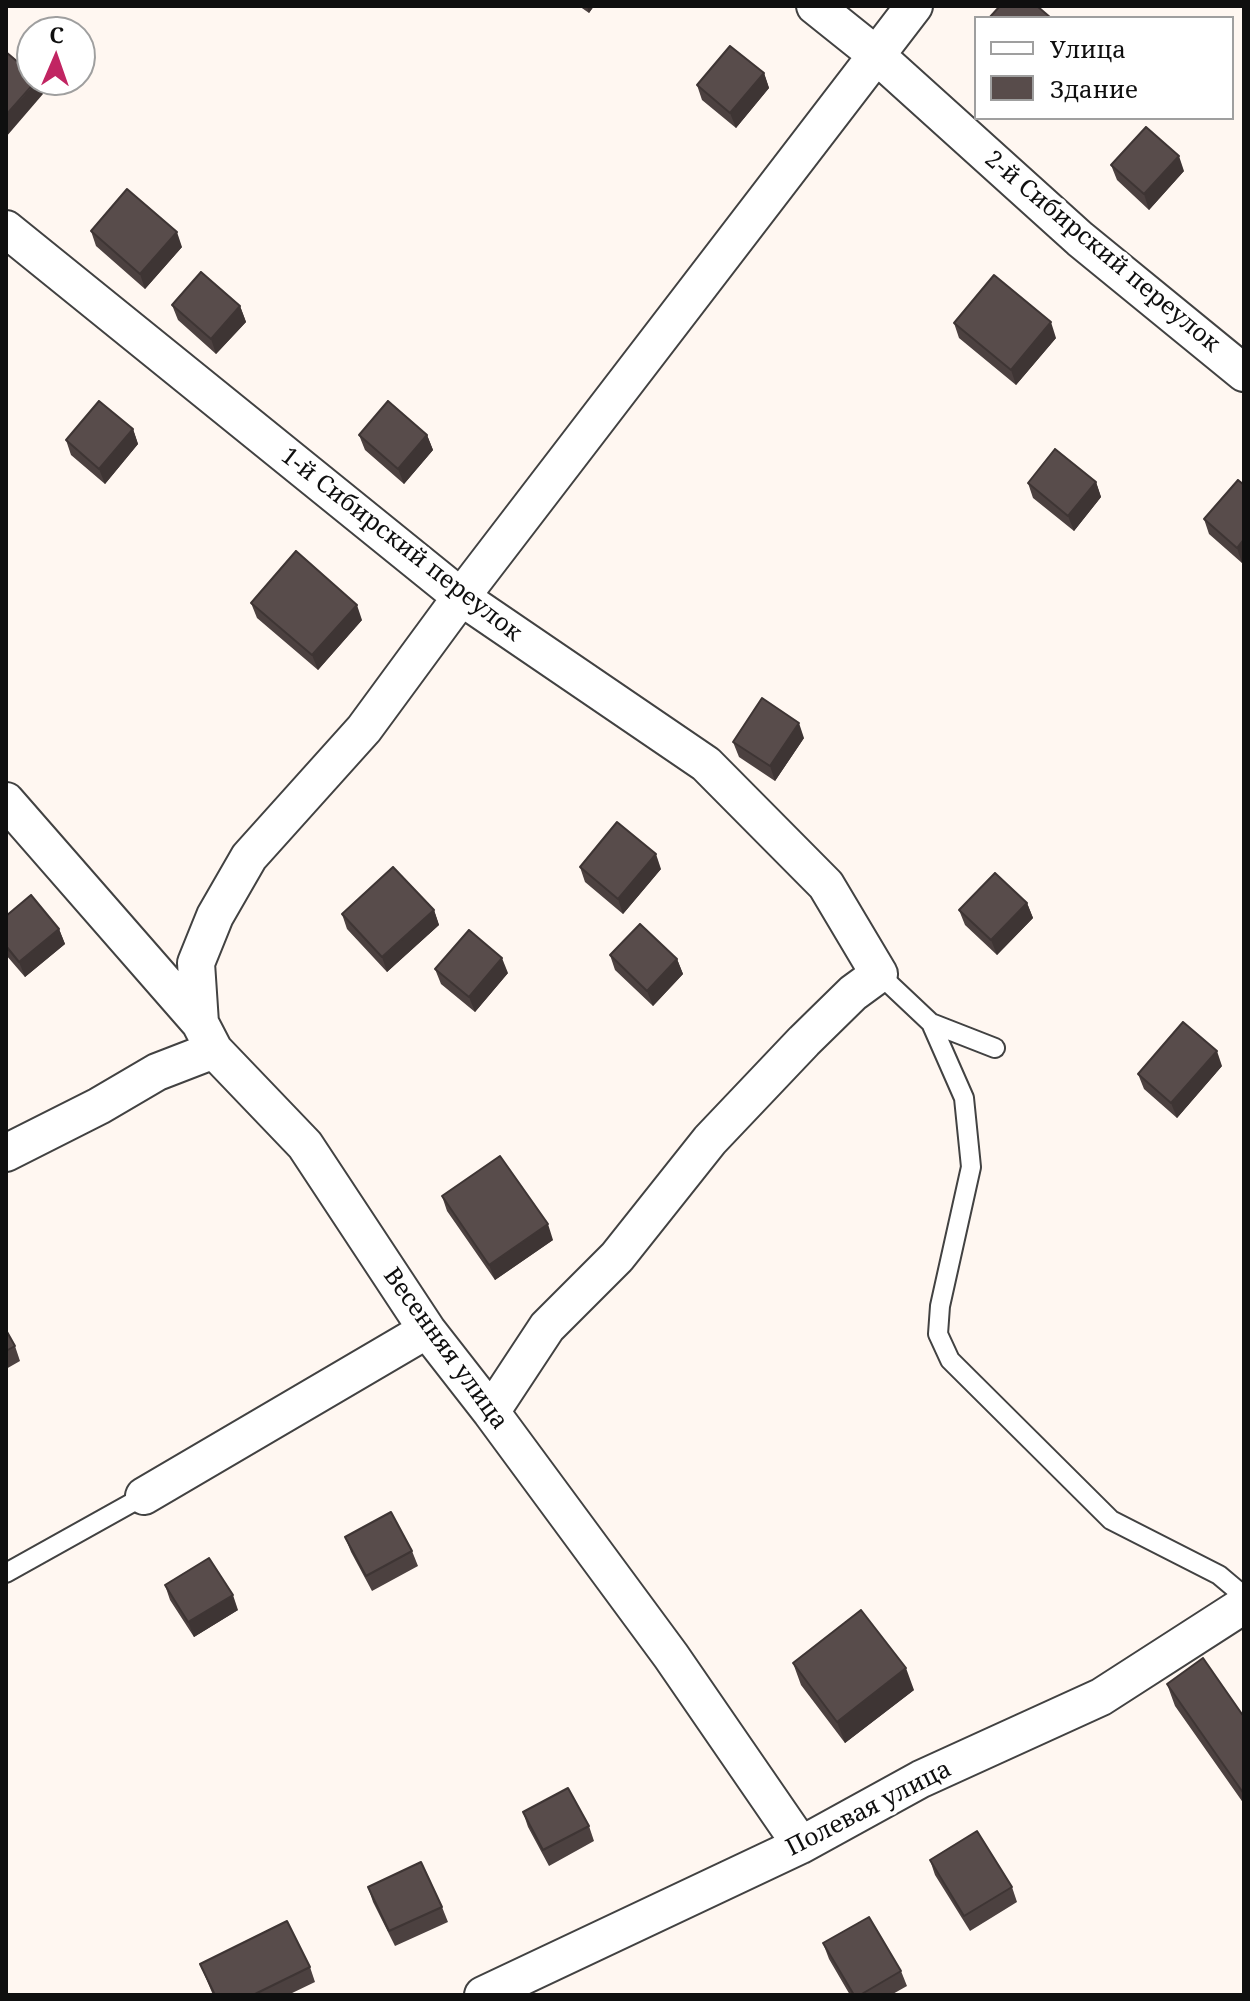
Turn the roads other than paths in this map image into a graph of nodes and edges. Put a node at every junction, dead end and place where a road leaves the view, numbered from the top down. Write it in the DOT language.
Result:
graph roads {
  1 [pos="815,6"];
  2 [pos="914,6"];
  3 [pos="875,54"];
  4 [pos="6,229"];
  5 [pos="1244,373"];
  6 [pos="461,597"];
  7 [pos="6,801"];
  8 [pos="879,974"];
  9 [pos="931,1023"];
  10 [pos="207,1037"];
  11 [pos="995,1048"];
  12 [pos="6,1153"];
  13 [pos="427,1330"];
  14 [pos="491,1412"];
  15 [pos="144,1496"];
  16 [pos="6,1573"];
  17 [pos="1244,1596"];
  18 [pos="1244,1605"];
  19 [pos="801,1845"];
  20 [pos="483,1995"];
  1 -- 3 [label="street, 2-й Сибирский переулок"];
  2 -- 3 [label="street"];
  3 -- 5 [label="street, 2-й Сибирский переулок"];
  3 -- 6 [label="street"];
  4 -- 6 [label="street, 1-й Сибирский переулок"];
  6 -- 8 [label="street, 1-й Сибирский переулок"];
  6 -- 10 [label="street"];
  7 -- 10 [label="street, Весенняя улица"];
  8 -- 9 [label="lane"];
  8 -- 14 [label="street"];
  9 -- 11 [label="lane"];
  9 -- 17 [label="lane"];
  10 -- 12 [label="street"];
  10 -- 13 [label="street, Весенняя улица"];
  13 -- 14 [label="street, Весенняя улица"];
  13 -- 15 [label="street"];
  14 -- 19 [label="street, Весенняя улица"];
  15 -- 16 [label="lane"];
  18 -- 19 [label="street, Полевая улица"];
  19 -- 20 [label="street, Полевая улица"];
}
